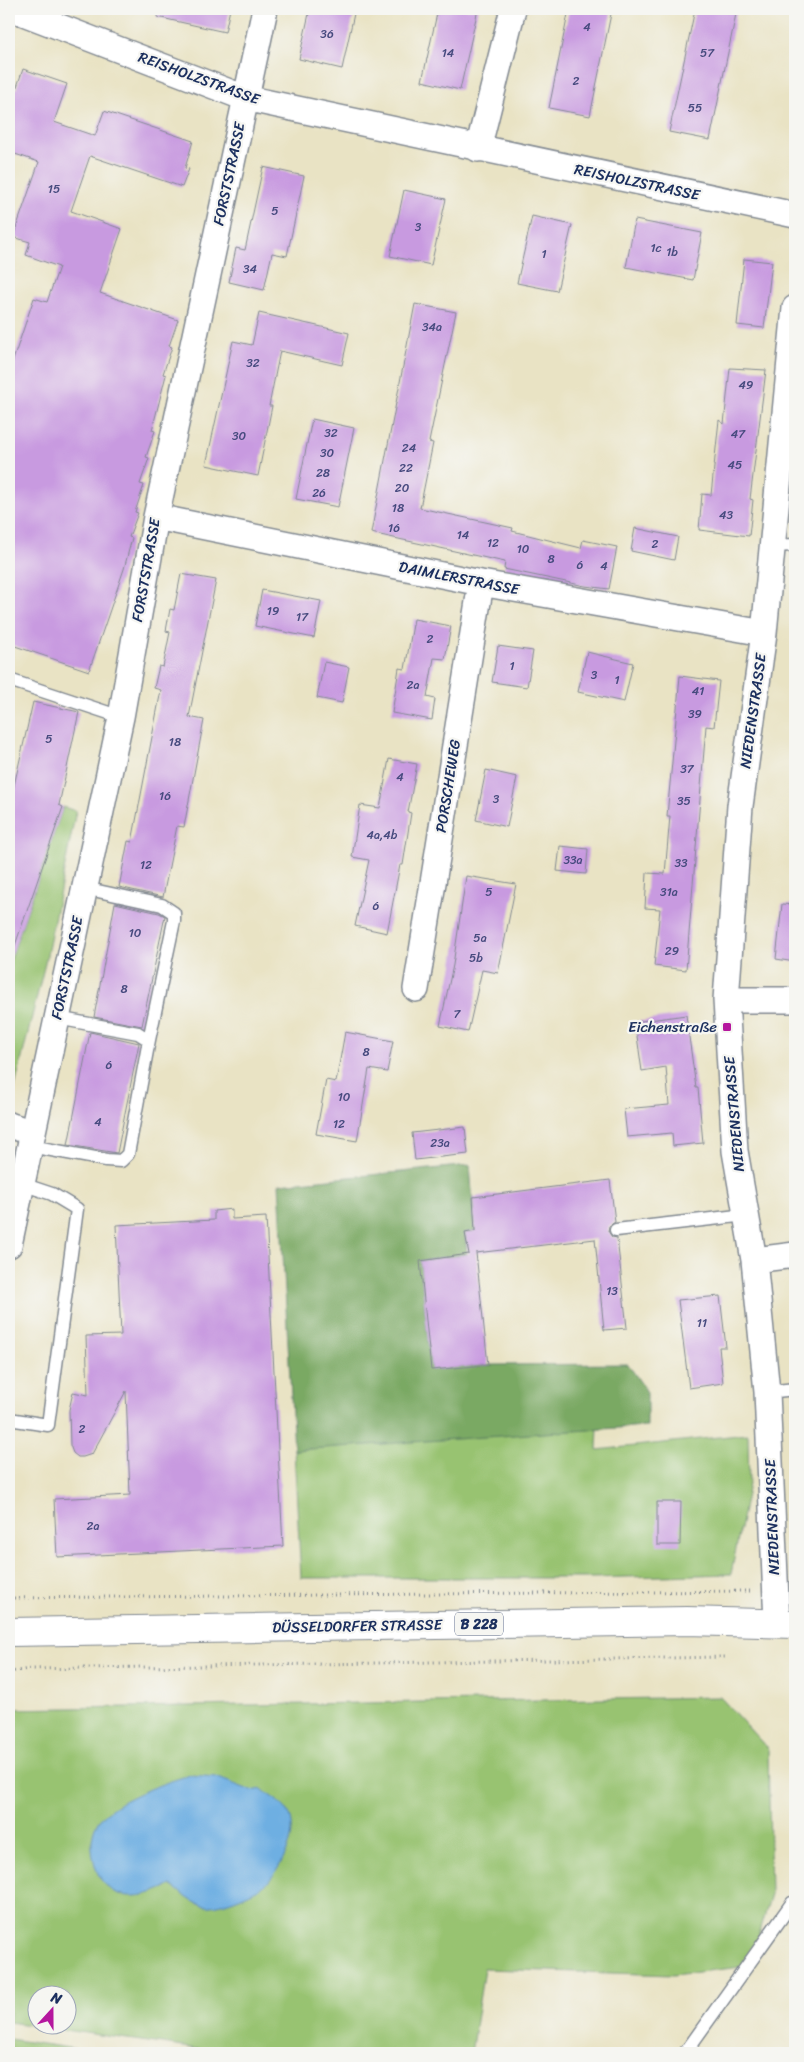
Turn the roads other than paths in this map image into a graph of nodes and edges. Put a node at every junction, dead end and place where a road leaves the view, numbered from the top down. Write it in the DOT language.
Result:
graph roads {
  1 [pos="13,9"];
  2 [pos="265,9"];
  3 [pos="513,9"];
  4 [pos="245,98"];
  5 [pos="478,149"];
  6 [pos="795,215"];
  7 [pos="795,308"];
  8 [pos="792,387"];
  9 [pos="156,517"];
  10 [pos="784,546"];
  11 [pos="481,583"];
  12 [pos="764,633"];
  13 [pos="9,680"];
  14 [pos="121,717"];
  15 [pos="84,888"];
  16 [pos="416,989"];
  17 [pos="726,1000"];
  18 [pos="795,1000"];
  19 [pos="57,1018"];
  20 [pos="149,1040"];
  21 [pos="9,1125"];
  22 [pos="31,1139"];
  23 [pos="22,1184"];
  24 [pos="746,1215"];
  25 [pos="616,1230"];
  26 [pos="9,1245"];
  27 [pos="795,1255"];
  28 [pos="754,1260"];
  29 [pos="795,1389"];
  30 [pos="767,1392"];
  31 [pos="9,1419"];
  32 [pos="786,1624"];
  33 [pos="9,1632"];
  34 [pos="792,1903"];
  35 [pos="685,2053"];
  1 -- 4 [label="street, REISHOLZSTRASSE"];
  2 -- 4 [label="street, FORSTSTRASSE"];
  3 -- 5 [label="street"];
  4 -- 5 [label="street, REISHOLZSTRASSE"];
  4 -- 9 [label="street, FORSTSTRASSE"];
  5 -- 6 [label="street, REISHOLZSTRASSE"];
  7 -- 8 [label="street, NIEDENSTRASSE"];
  8 -- 10 [label="street, NIEDENSTRASSE"];
  9 -- 11 [label="street, DAIMLERSTRASSE"];
  9 -- 14 [label="street, FORSTSTRASSE"];
  10 -- 12 [label="street, NIEDENSTRASSE"];
  11 -- 12 [label="street, DAIMLERSTRASSE"];
  11 -- 16 [label="street, PORSCHEWEG"];
  12 -- 17 [label="street, NIEDENSTRASSE"];
  13 -- 14 [label="lane"];
  14 -- 15 [label="street, FORSTSTRASSE"];
  15 -- 19 [label="street, FORSTSTRASSE"];
  15 -- 20 [label="lane"];
  17 -- 18 [label="street"];
  17 -- 24 [label="street, NIEDENSTRASSE"];
  19 -- 20 [label="lane"];
  19 -- 22 [label="street, FORSTSTRASSE"];
  20 -- 22 [label="lane"];
  21 -- 22 [label="street"];
  22 -- 23 [label="street, FORSTSTRASSE"];
  23 -- 26 [label="street, FORSTSTRASSE"];
  23 -- 31 [label="lane"];
  24 -- 25 [label="lane"];
  24 -- 28 [label="street, NIEDENSTRASSE"];
  27 -- 28 [label="street"];
  28 -- 30 [label="street, NIEDENSTRASSE"];
  29 -- 30 [label="lane"];
  30 -- 32 [label="street, NIEDENSTRASSE"];
  32 -- 33 [label="main road, DÜSSELDORFER STRASSE / B 228"];
  34 -- 35 [label="lane"];
}
